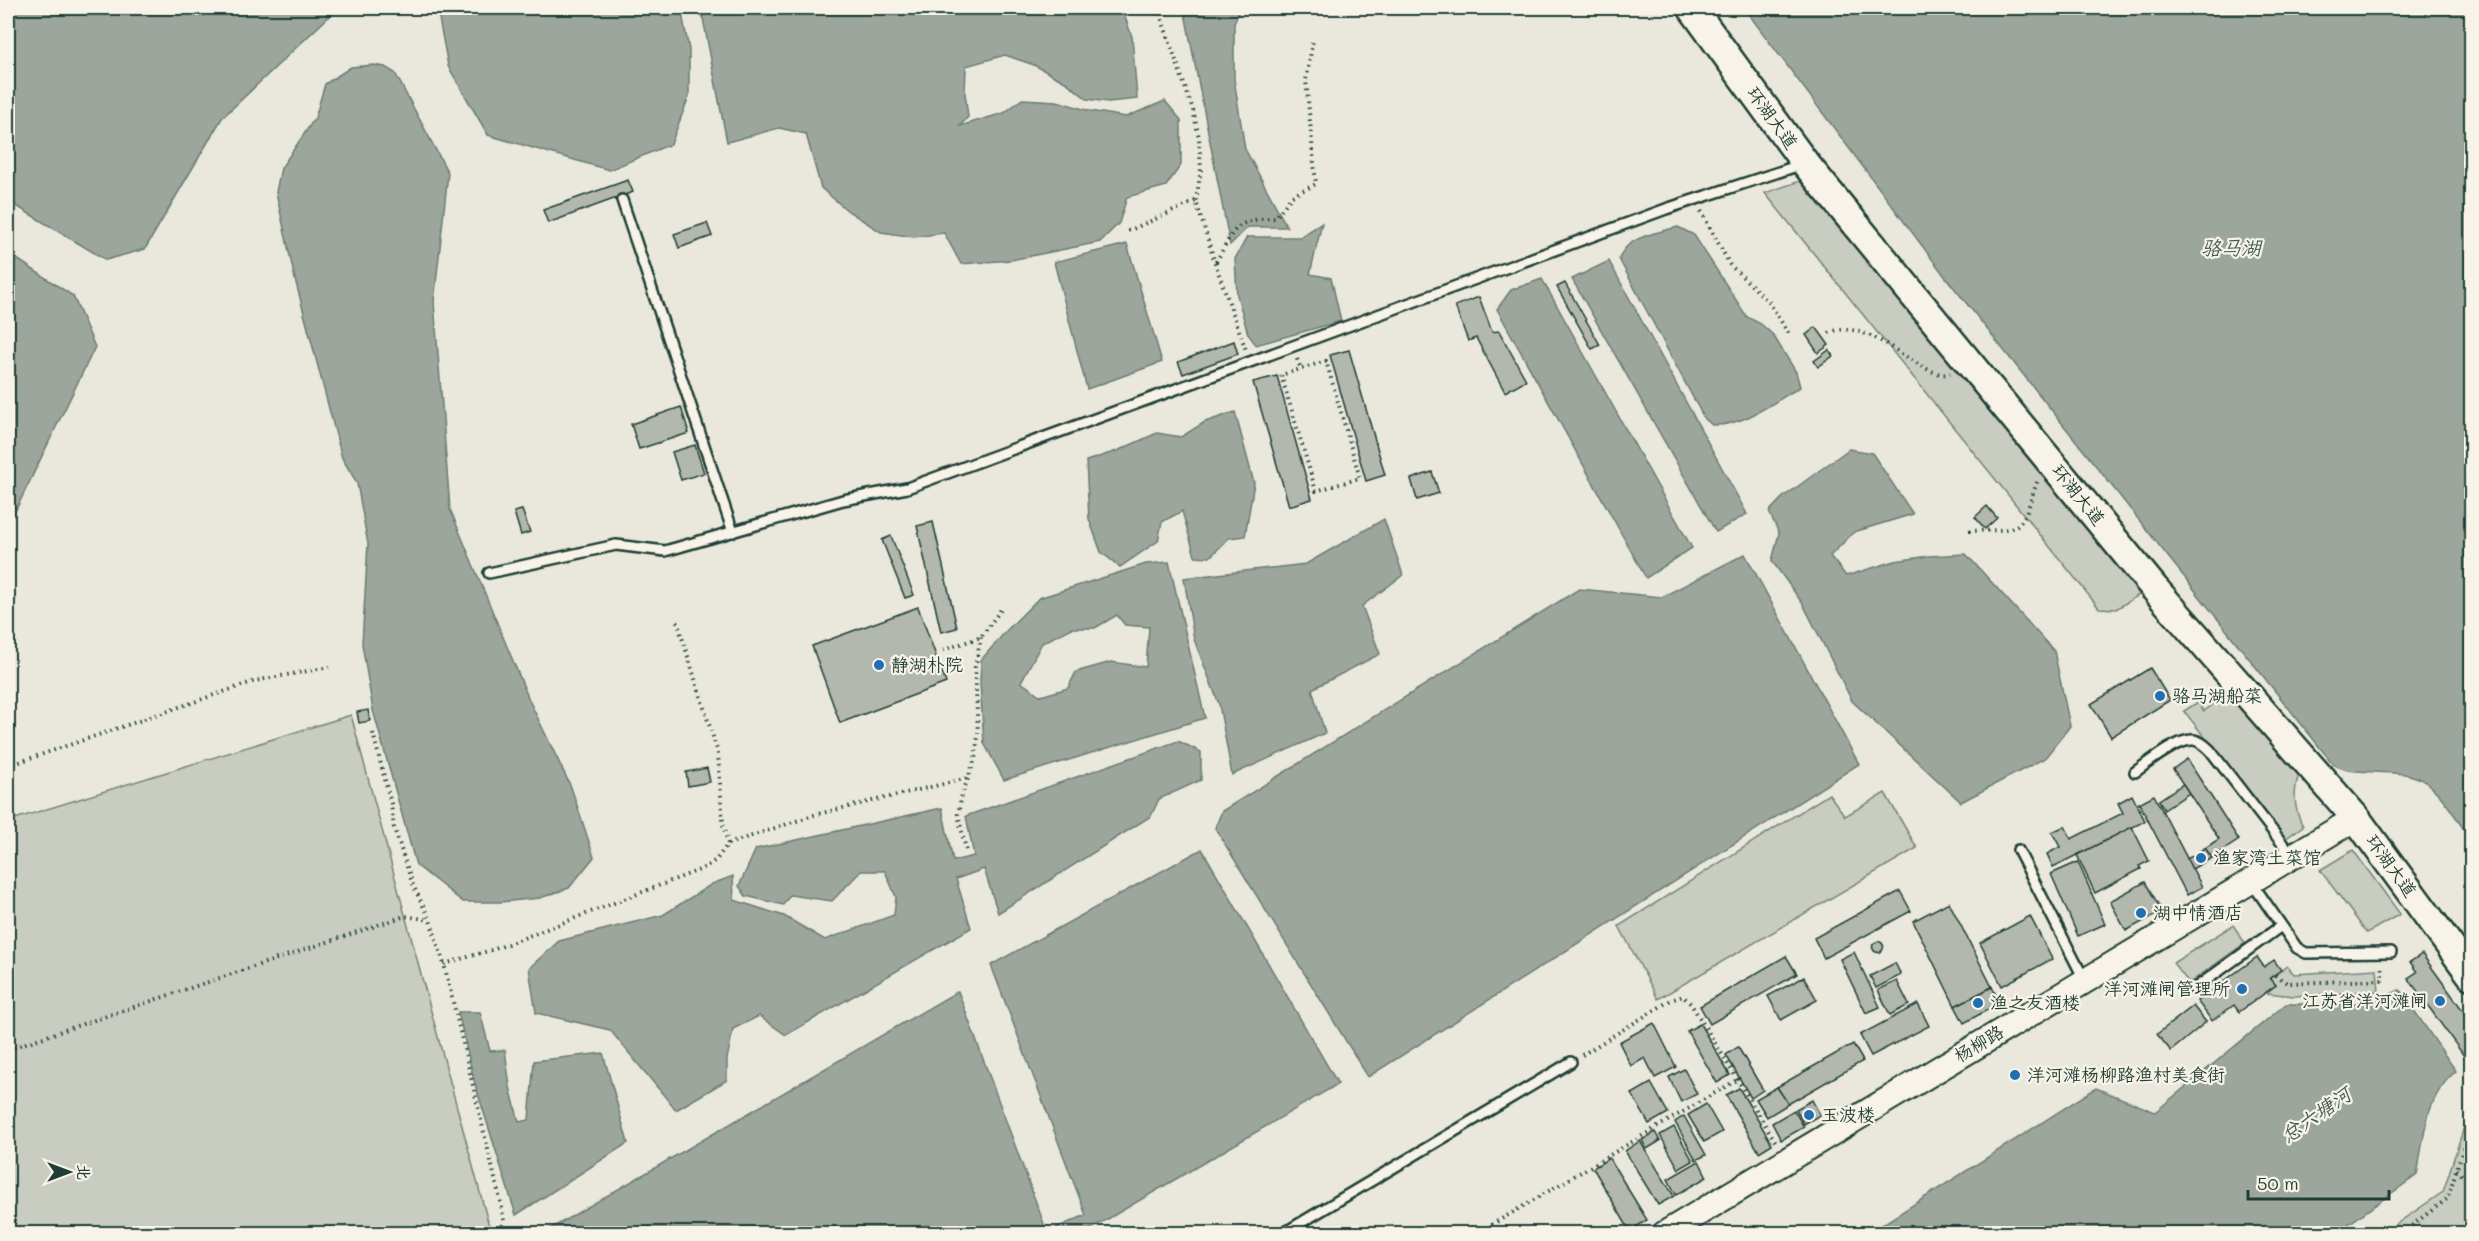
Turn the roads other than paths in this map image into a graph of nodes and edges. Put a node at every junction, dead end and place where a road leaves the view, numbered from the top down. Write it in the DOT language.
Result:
graph roads {
  1 [pos="1692,8"];
  2 [pos="1805,163"];
  3 [pos="622,200"];
  4 [pos="733,532"];
  5 [pos="489,573"];
  6 [pos="2134,772"];
  7 [pos="2356,818"];
  8 [pos="2018,850"];
  9 [pos="2292,856"];
  10 [pos="2250,881"];
  11 [pos="2281,926"];
  12 [pos="2386,952"];
  13 [pos="2472,976"];
  14 [pos="2085,981"];
  15 [pos="2194,989"];
  16 [pos="1571,1062"];
  17 [pos="1282,1233"];
  18 [pos="1664,1233"];
  1 -- 2 [label="main road, 环湖大道"];
  2 -- 4 [label="lane"];
  2 -- 7 [label="main road, 环湖大道"];
  3 -- 4 [label="lane"];
  4 -- 5 [label="lane"];
  6 -- 9 [label="lane"];
  7 -- 9 [label="street, 杨柳路"];
  7 -- 13 [label="main road, 环湖大道"];
  8 -- 14 [label="lane"];
  9 -- 10 [label="street, 杨柳路"];
  10 -- 11 [label="lane"];
  10 -- 14 [label="street, 杨柳路"];
  11 -- 12 [label="lane"];
  11 -- 15 [label="lane"];
  14 -- 18 [label="street, 杨柳路"];
  16 -- 17 [label="lane"];
}
